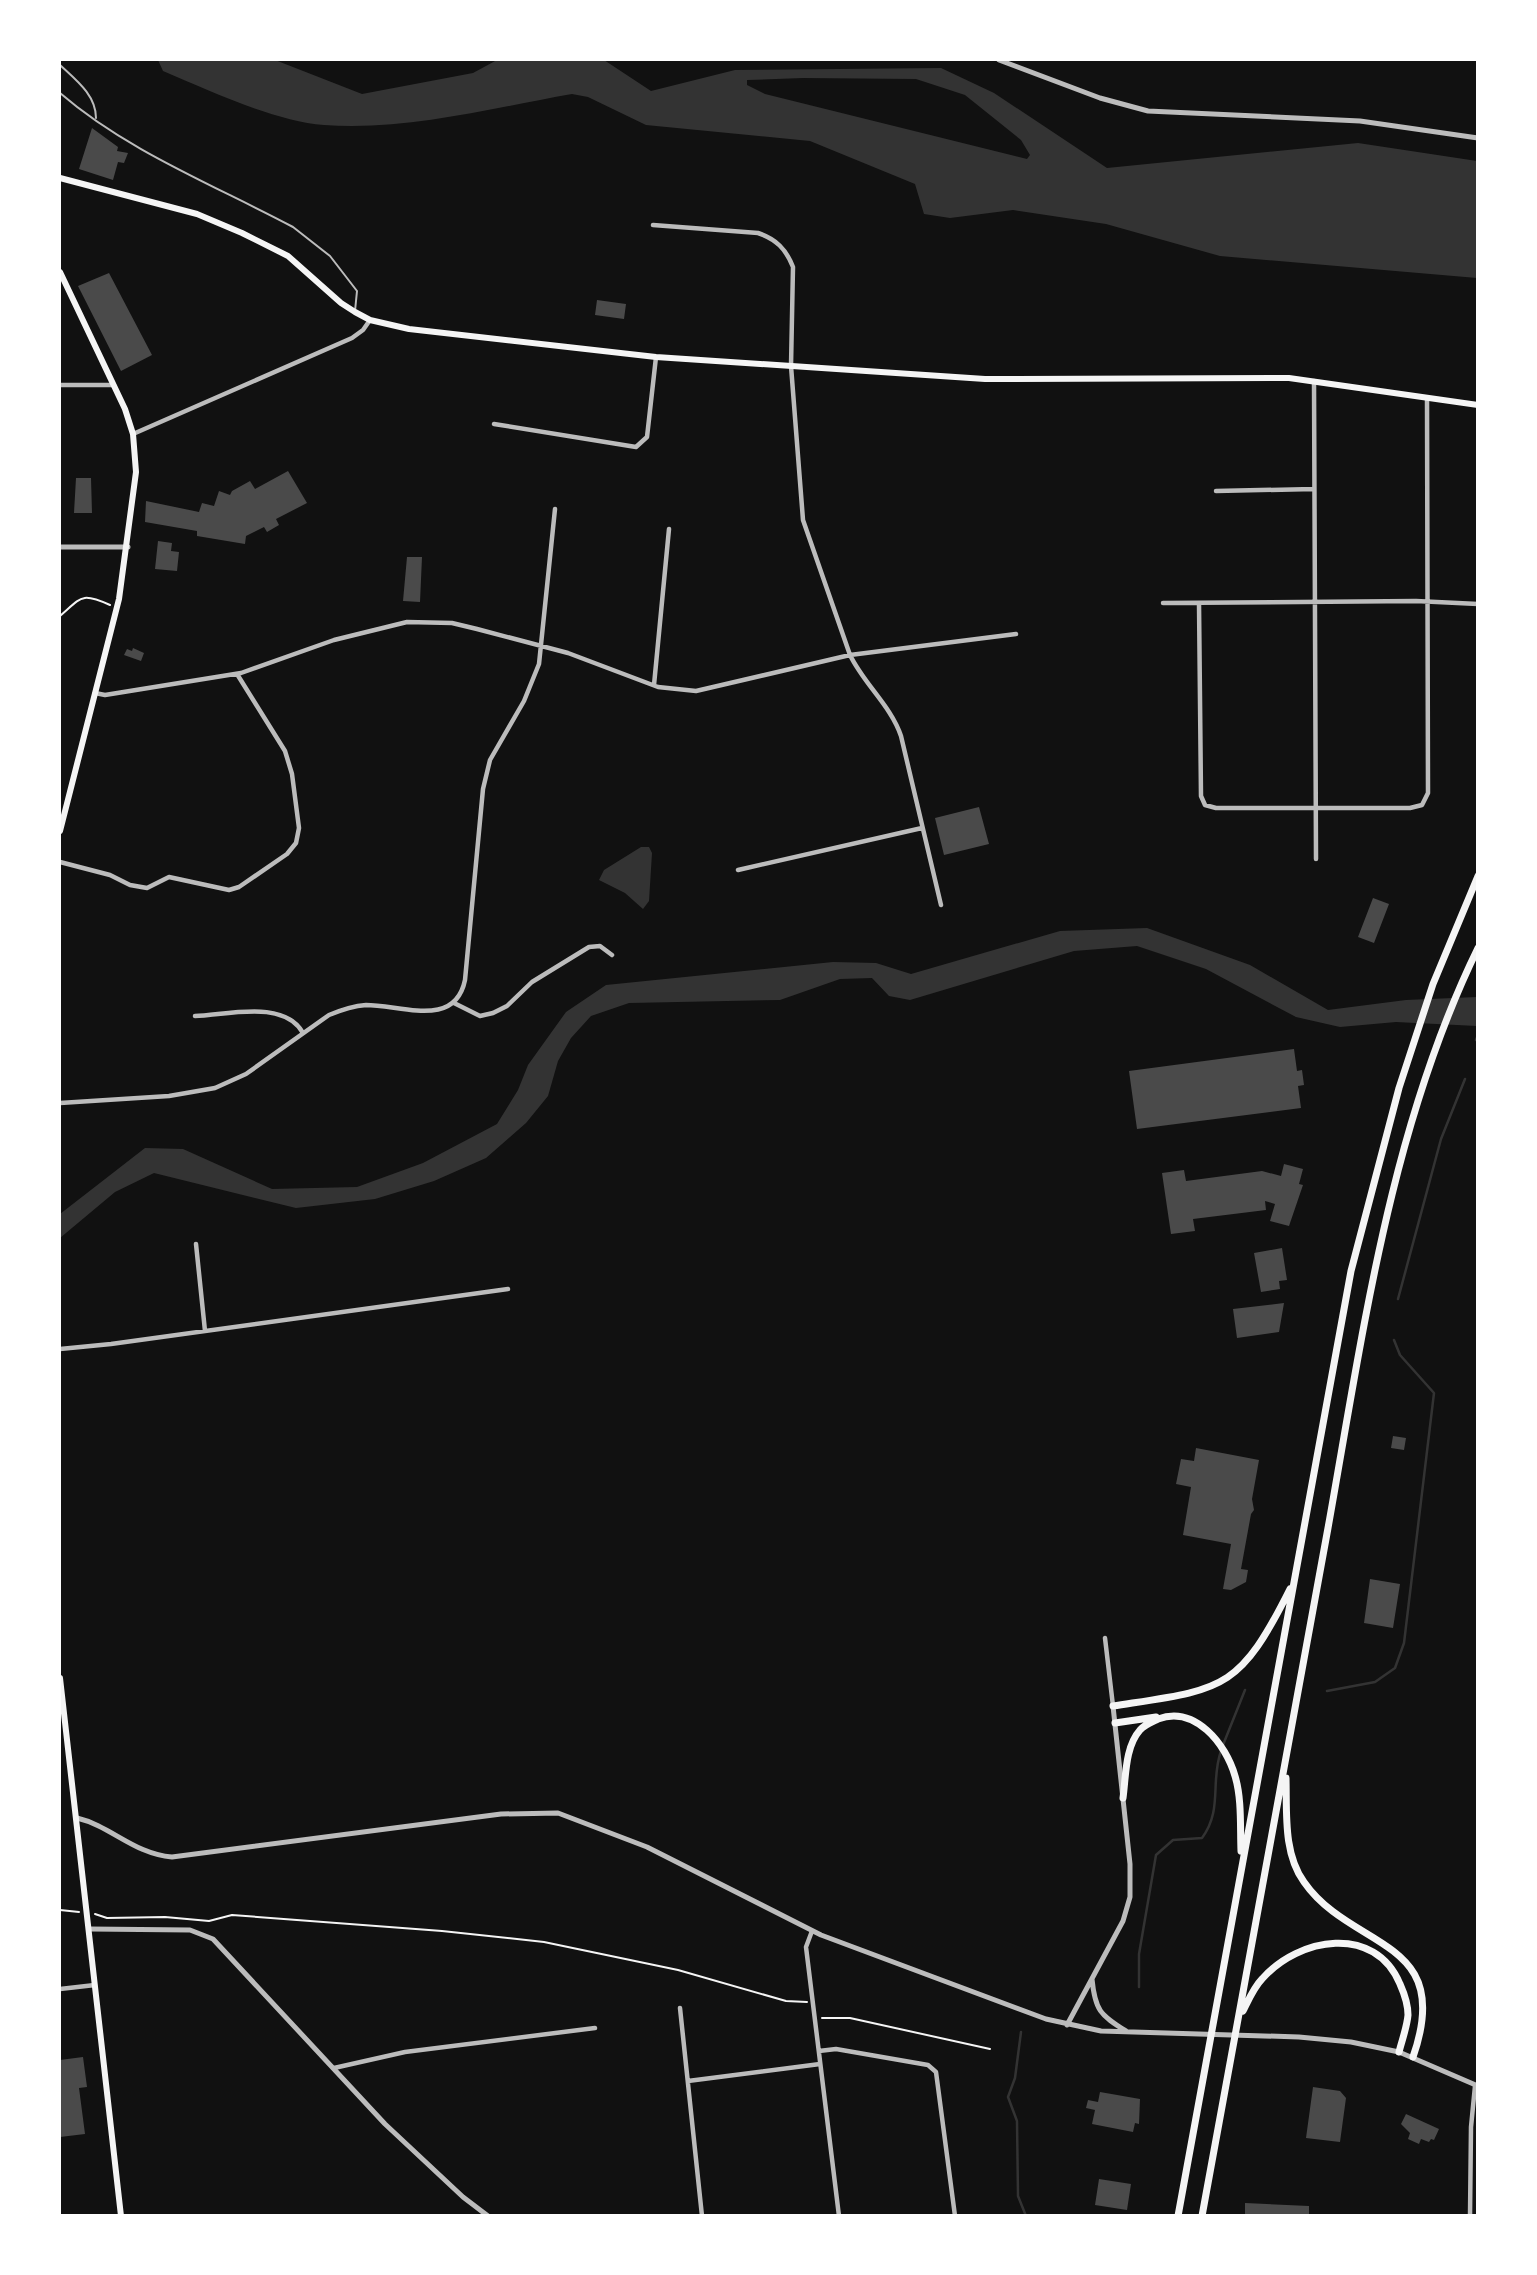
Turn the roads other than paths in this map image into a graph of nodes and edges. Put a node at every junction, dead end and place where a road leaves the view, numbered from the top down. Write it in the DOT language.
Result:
graph roads {
  1 [pos="999,60"];
  2 [pos="60,65"];
  3 [pos="60,93"];
  4 [pos="96,119"];
  5 [pos="1478,138"];
  6 [pos="60,180"];
  7 [pos="653,225"];
  8 [pos="60,272"];
  9 [pos="355,312"];
  10 [pos="370,320"];
  11 [pos="656,356"];
  12 [pos="791,366"];
  13 [pos="1314,380"];
  14 [pos="115,385"];
  15 [pos="60,386"];
  16 [pos="1427,398"];
  17 [pos="1478,405"];
  18 [pos="494,424"];
  19 [pos="133,434"];
  20 [pos="1314,489"];
  21 [pos="1216,491"];
  22 [pos="555,509"];
  23 [pos="669,529"];
  24 [pos="60,547"];
  25 [pos="128,547"];
  26 [pos="1313,602"];
  27 [pos="1427,602"];
  28 [pos="1163,603"];
  29 [pos="1199,603"];
  30 [pos="1478,604"];
  31 [pos="1016,634"];
  32 [pos="542,646"];
  33 [pos="850,655"];
  34 [pos="237,674"];
  35 [pos="654,685"];
  36 [pos="95,693"];
  37 [pos="1314,808"];
  38 [pos="922,828"];
  39 [pos="60,831"];
  40 [pos="1316,859"];
  41 [pos="60,862"];
  42 [pos="738,870"];
  43 [pos="1478,876"];
  44 [pos="941,905"];
  45 [pos="1478,948"];
  46 [pos="612,955"];
  47 [pos="454,1003"];
  48 [pos="195,1016"];
  49 [pos="303,1032"];
  50 [pos="60,1103"];
  51 [pos="195,1244"];
  52 [pos="508,1289"];
  53 [pos="205,1331"];
  54 [pos="60,1349"];
  55 [pos="1294,1582"];
  56 [pos="1105,1638"];
  57 [pos="60,1678"];
  58 [pos="1113,1706"];
  59 [pos="1169,1715"];
  60 [pos="1115,1723"];
  61 [pos="1285,1762"];
  62 [pos="1122,1798"];
  63 [pos="77,1818"];
  64 [pos="1241,1865"];
  65 [pos="90,1929"];
  66 [pos="812,1931"];
  67 [pos="1092,1979"];
  68 [pos="96,1985"];
  69 [pos="60,1989"];
  70 [pos="680,2008"];
  71 [pos="1239,2018"];
  72 [pos="1067,2025"];
  73 [pos="595,2028"];
  74 [pos="1128,2032"];
  75 [pos="819,2051"];
  76 [pos="1399,2052"];
  77 [pos="1413,2057"];
  78 [pos="820,2064"];
  79 [pos="334,2068"];
  80 [pos="688,2081"];
  81 [pos="1476,2086"];
  82 [pos="121,2216"];
  83 [pos="488,2216"];
  84 [pos="702,2216"];
  85 [pos="839,2216"];
  86 [pos="955,2216"];
  87 [pos="1178,2216"];
  88 [pos="1202,2216"];
  89 [pos="1470,2216"];
  1 -- 5 [label="street"];
  2 -- 4 [label="lane"];
  3 -- 4 [label="lane"];
  4 -- 9 [label="lane"];
  6 -- 9 [label="main road"];
  7 -- 12 [label="street"];
  8 -- 14 [label="main road"];
  9 -- 10 [label="main road"];
  10 -- 11 [label="main road"];
  10 -- 19 [label="street"];
  11 -- 12 [label="main road"];
  11 -- 18 [label="street"];
  12 -- 13 [label="main road"];
  12 -- 33 [label="street"];
  13 -- 16 [label="main road"];
  13 -- 20 [label="street"];
  14 -- 15 [label="street"];
  14 -- 19 [label="main road"];
  16 -- 17 [label="main road"];
  16 -- 27 [label="street"];
  19 -- 25 [label="main road"];
  20 -- 21 [label="street"];
  20 -- 26 [label="street"];
  22 -- 32 [label="street"];
  23 -- 35 [label="street"];
  24 -- 25 [label="street"];
  25 -- 36 [label="main road"];
  26 -- 27 [label="street"];
  26 -- 29 [label="street"];
  26 -- 37 [label="street"];
  27 -- 30 [label="street"];
  27 -- 37 [label="street"];
  28 -- 29 [label="street"];
  29 -- 37 [label="street"];
  31 -- 33 [label="street"];
  32 -- 34 [label="street"];
  32 -- 35 [label="street"];
  32 -- 47 [label="street"];
  33 -- 35 [label="street"];
  33 -- 38 [label="street"];
  34 -- 36 [label="street"];
  34 -- 41 [label="street"];
  36 -- 39 [label="main road"];
  37 -- 40 [label="street"];
  38 -- 42 [label="street"];
  38 -- 44 [label="street"];
  43 -- 55 [label="highway"];
  45 -- 61 [label="highway"];
  46 -- 47 [label="street"];
  47 -- 49 [label="street"];
  48 -- 49 [label="street"];
  49 -- 50 [label="street"];
  51 -- 53 [label="street"];
  52 -- 53 [label="street"];
  53 -- 54 [label="street"];
  55 -- 58 [label="highway"];
  55 -- 64 [label="highway"];
  56 -- 58 [label="street"];
  57 -- 63 [label="main road"];
  58 -- 60 [label="street"];
  59 -- 60 [label="highway"];
  59 -- 62 [label="highway"];
  59 -- 64 [label="highway"];
  60 -- 62 [label="street"];
  61 -- 71 [label="highway"];
  61 -- 77 [label="highway"];
  62 -- 67 [label="street"];
  63 -- 65 [label="main road"];
  63 -- 66 [label="street"];
  64 -- 87 [label="highway"];
  65 -- 68 [label="main road"];
  65 -- 79 [label="street"];
  66 -- 72 [label="street"];
  66 -- 75 [label="street"];
  67 -- 72 [label="street"];
  67 -- 74 [label="street"];
  68 -- 69 [label="street"];
  68 -- 82 [label="main road"];
  70 -- 80 [label="street"];
  71 -- 76 [label="highway"];
  71 -- 88 [label="highway"];
  72 -- 74 [label="street"];
  73 -- 79 [label="street"];
  74 -- 76 [label="street"];
  75 -- 78 [label="street"];
  75 -- 86 [label="street"];
  76 -- 77 [label="street"];
  77 -- 81 [label="street"];
  78 -- 80 [label="street"];
  78 -- 85 [label="street"];
  79 -- 83 [label="street"];
  80 -- 84 [label="street"];
  81 -- 89 [label="street"];
}
